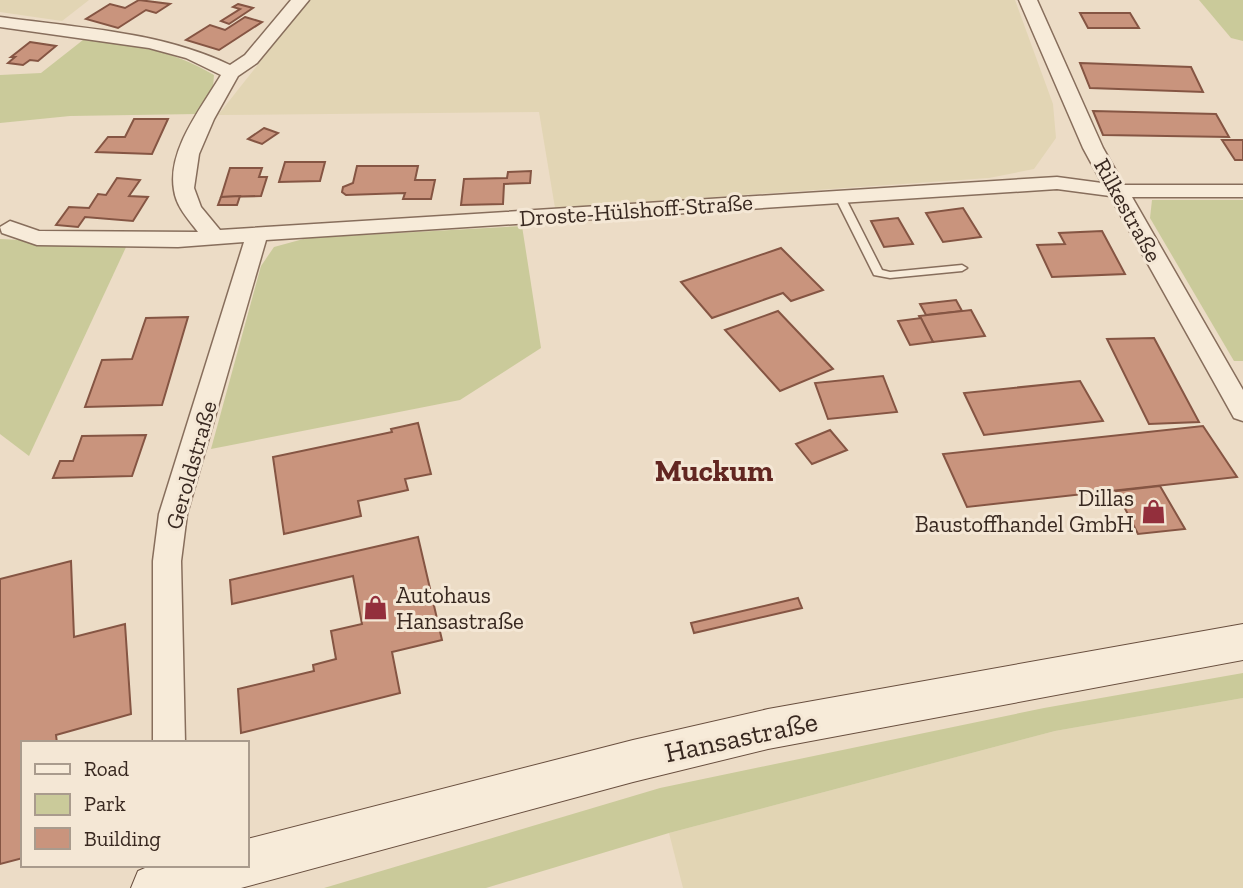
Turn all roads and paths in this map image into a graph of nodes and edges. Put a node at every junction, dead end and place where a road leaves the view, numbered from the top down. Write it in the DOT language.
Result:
graph roads {
  1 [pos="300,0"];
  2 [pos="1028,0"];
  3 [pos="0,22"];
  4 [pos="231,73"];
  5 [pos="1093,148"];
  6 [pos="1058,183"];
  7 [pos="1116,191"];
  8 [pos="1243,191"];
  9 [pos="840,197"];
  10 [pos="10,228"];
  11 [pos="257,235"];
  12 [pos="214,237"];
  13 [pos="962,268"];
  14 [pos="1243,412"];
  15 [pos="1243,642"];
  16 [pos="169,741"];
  17 [pos="248,863"];
  18 [pos="229,867"];
  19 [pos="166,879"];
  1 -- 4 [label="street"];
  2 -- 5 [label="street, Rilkestraße"];
  3 -- 4 [label="street"];
  4 -- 12 [label="street"];
  5 -- 6 [label="street"];
  5 -- 7 [label="street, Rilkestraße"];
  6 -- 7 [label="street, Droste-Hülshoff-Straße"];
  6 -- 9 [label="street, Droste-Hülshoff-Straße"];
  7 -- 8 [label="street, Droste-Hülshoff-Straße"];
  7 -- 14 [label="street, Rilkestraße"];
  9 -- 11 [label="street, Droste-Hülshoff-Straße"];
  9 -- 13 [label="lane"];
  10 -- 12 [label="street, Droste-Hülshoff-Straße"];
  11 -- 12 [label="street, Droste-Hülshoff-Straße"];
  11 -- 16 [label="street, Geroldstraße"];
  15 -- 17 [label="main road, Hansastraße"];
  18 -- 19 [label="main road"];
}
